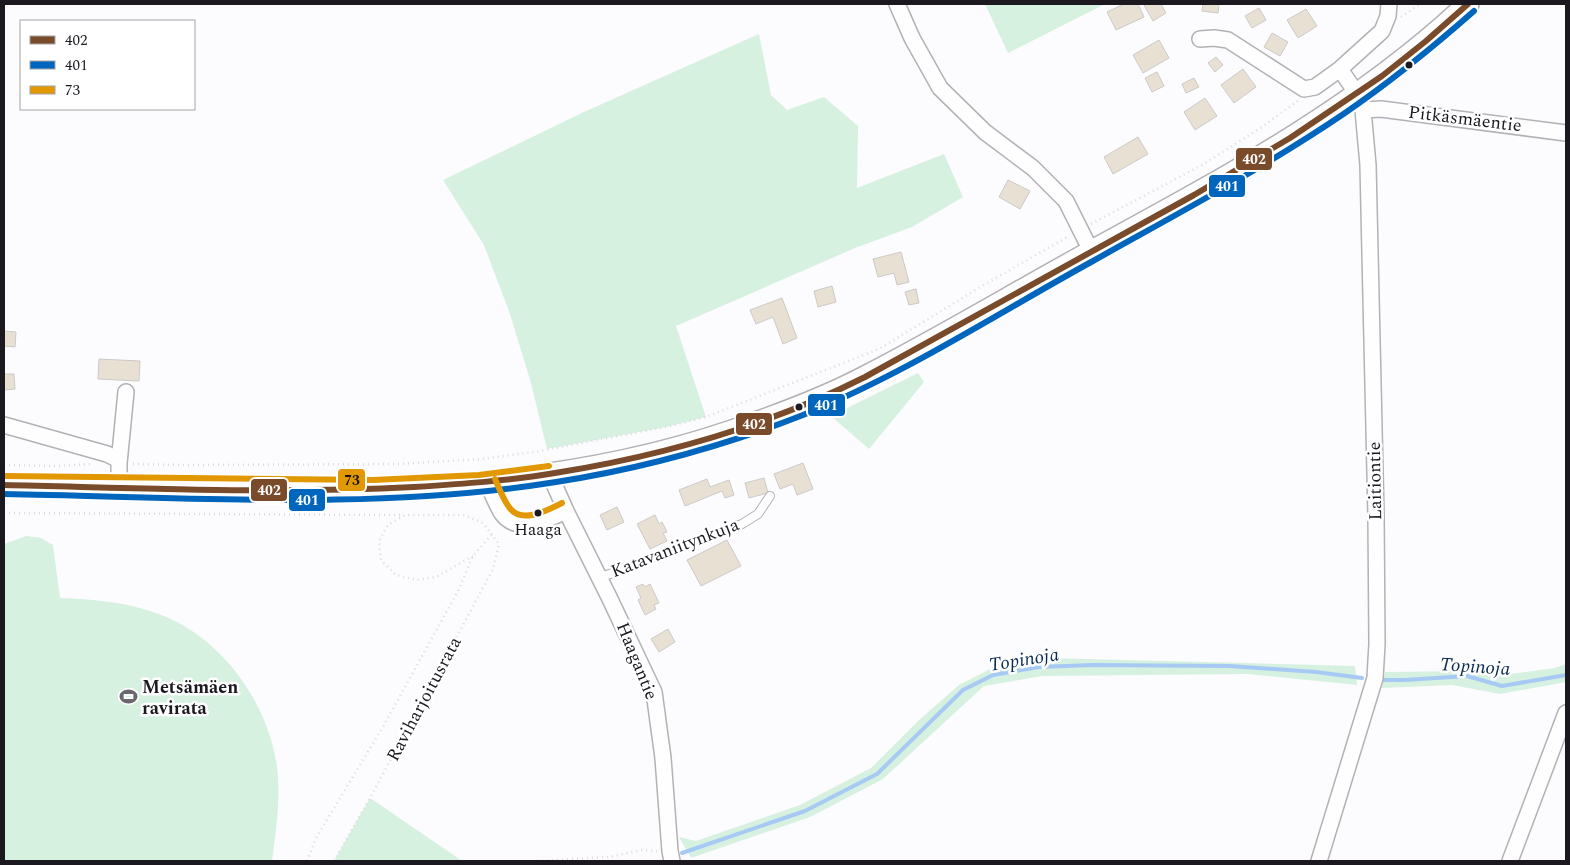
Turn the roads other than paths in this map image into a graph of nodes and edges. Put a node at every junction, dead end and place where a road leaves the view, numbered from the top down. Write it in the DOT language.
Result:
graph roads {
  1 [pos="897,4"];
  2 [pos="1389,4"];
  3 [pos="1468,4"];
  4 [pos="1200,39"];
  5 [pos="1340,69"];
  6 [pos="1360,102"];
  7 [pos="1566,133"];
  8 [pos="1091,251"];
  9 [pos="126,392"];
  10 [pos="4,425"];
  11 [pos="119,463"];
  12 [pos="550,475"];
  13 [pos="487,483"];
  14 [pos="4,485"];
  15 [pos="119,486"];
  16 [pos="770,496"];
  17 [pos="566,511"];
  18 [pos="599,578"];
  19 [pos="1566,714"];
  20 [pos="671,856"];
  21 [pos="1319,861"];
  22 [pos="1510,861"];
  1 -- 8 [label="street"];
  2 -- 5 [label="street"];
  3 -- 6 [label="main road"];
  4 -- 5 [label="street"];
  5 -- 6 [label="street"];
  6 -- 7 [label="street, Pitkäsmäentie"];
  6 -- 8 [label="main road"];
  6 -- 21 [label="street, Laitiontie"];
  8 -- 12 [label="main road"];
  9 -- 11 [label="street"];
  10 -- 11 [label="street"];
  11 -- 15 [label="street"];
  12 -- 13 [label="main road"];
  12 -- 17 [label="street, Haagantie"];
  13 -- 15 [label="main road"];
  13 -- 17 [label="street"];
  14 -- 15 [label="main road"];
  16 -- 18 [label="lane, Katavaniitynkuja"];
  17 -- 18 [label="street, Haagantie"];
  18 -- 20 [label="street, Haagantie"];
  19 -- 22 [label="street"];
}
